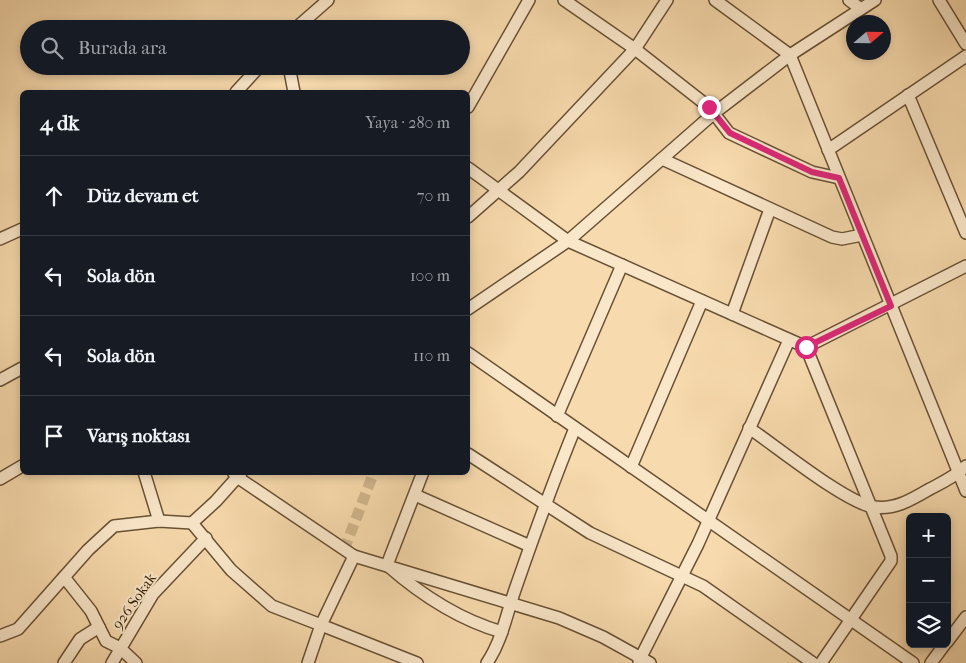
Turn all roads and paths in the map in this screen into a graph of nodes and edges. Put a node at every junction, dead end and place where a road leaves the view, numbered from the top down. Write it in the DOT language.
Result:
graph roads {
  1 [pos="328,0"];
  2 [pos="528,0"];
  3 [pos="564,0"];
  4 [pos="667,0"];
  5 [pos="715,0"];
  6 [pos="849,0"];
  7 [pos="875,0"];
  8 [pos="939,0"];
  9 [pos="861,9"];
  10 [pos="305,20"];
  11 [pos="966,44"];
  12 [pos="635,49"];
  13 [pos="790,55"];
  14 [pos="966,56"];
  15 [pos="252,75"];
  16 [pos="291,75"];
  17 [pos="238,90"];
  18 [pos="294,90"];
  19 [pos="908,95"];
  20 [pos="470,103"];
  21 [pos="713,114"];
  22 [pos="828,150"];
  23 [pos="662,159"];
  24 [pos="470,169"];
  25 [pos="839,178"];
  26 [pos="500,191"];
  27 [pos="770,209"];
  28 [pos="470,215"];
  29 [pos="20,230"];
  30 [pos="966,233"];
  31 [pos="862,235"];
  32 [pos="0,239"];
  33 [pos="568,241"];
  34 [pos="622,265"];
  35 [pos="966,266"];
  36 [pos="702,301"];
  37 [pos="891,306"];
  38 [pos="470,308"];
  39 [pos="732,314"];
  40 [pos="789,340"];
  41 [pos="806,347"];
  42 [pos="470,354"];
  43 [pos="20,369"];
  44 [pos="0,380"];
  45 [pos="557,416"];
  46 [pos="575,428"];
  47 [pos="750,428"];
  48 [pos="470,455"];
  49 [pos="20,467"];
  50 [pos="631,468"];
  51 [pos="962,470"];
  52 [pos="145,475"];
  53 [pos="236,475"];
  54 [pos="238,475"];
  55 [pos="422,475"];
  56 [pos="0,479"];
  57 [pos="966,491"];
  58 [pos="415,495"];
  59 [pos="545,503"];
  60 [pos="873,507"];
  61 [pos="159,521"];
  62 [pos="708,521"];
  63 [pos="192,523"];
  64 [pos="206,538"];
  65 [pos="530,546"];
  66 [pos="354,556"];
  67 [pos="386,565"];
  68 [pos="64,576"];
  69 [pos="681,577"];
  70 [pos="510,603"];
  71 [pos="966,617"];
  72 [pos="850,620"];
  73 [pos="321,625"];
  74 [pos="99,627"];
  75 [pos="502,632"];
  76 [pos="0,636"];
  77 [pos="951,636"];
  78 [pos="120,648"];
  79 [pos="942,648"];
  80 [pos="643,661"];
  81 [pos="64,663"];
  82 [pos="112,663"];
  83 [pos="136,663"];
  84 [pos="308,663"];
  85 [pos="417,663"];
  86 [pos="488,663"];
  87 [pos="813,663"];
  88 [pos="821,663"];
  89 [pos="913,663"];
  90 [pos="931,663"];
  1 -- 10 [label="street"];
  2 -- 20 [label="street"];
  3 -- 12 [label="street"];
  4 -- 12 [label="street"];
  5 -- 13 [label="street"];
  6 -- 9 [label="street"];
  7 -- 9 [label="street"];
  8 -- 11 [label="street"];
  9 -- 13 [label="street"];
  12 -- 21 [label="street"];
  12 -- 26 [label="street"];
  13 -- 21 [label="street"];
  13 -- 22 [label="street"];
  14 -- 19 [label="street"];
  15 -- 17 [label="street"];
  16 -- 18 [label="street"];
  19 -- 22 [label="street"];
  19 -- 30 [label="street"];
  21 -- 23 [label="street"];
  21 -- 25 [label="street"];
  22 -- 25 [label="street"];
  23 -- 27 [label="street"];
  23 -- 33 [label="street"];
  24 -- 26 [label="street"];
  25 -- 31 [label="street"];
  26 -- 28 [label="street"];
  26 -- 33 [label="street"];
  27 -- 31 [label="street"];
  27 -- 39 [label="street"];
  29 -- 32 [label="street"];
  31 -- 37 [label="street"];
  33 -- 34 [label="street"];
  33 -- 38 [label="street"];
  34 -- 36 [label="street"];
  34 -- 45 [label="street"];
  35 -- 37 [label="street"];
  36 -- 39 [label="street"];
  36 -- 50 [label="street"];
  37 -- 41 [label="street"];
  37 -- 51 [label="street"];
  39 -- 40 [label="street"];
  40 -- 41 [label="street"];
  40 -- 47 [label="street"];
  41 -- 60 [label="street"];
  42 -- 45 [label="street"];
  43 -- 44 [label="street"];
  45 -- 46 [label="street"];
  46 -- 50 [label="street"];
  46 -- 59 [label="street"];
  47 -- 60 [label="street"];
  47 -- 62 [label="street"];
  48 -- 59 [label="street"];
  49 -- 56 [label="street"];
  50 -- 62 [label="street"];
  51 -- 57 [label="street"];
  51 -- 60 [label="street"];
  52 -- 61 [label="street"];
  53 -- 63 [label="street"];
  54 -- 66 [label="street"];
  55 -- 58 [label="street"];
  58 -- 65 [label="street"];
  58 -- 67 [label="street"];
  59 -- 65 [label="street"];
  59 -- 69 [label="street"];
  60 -- 72 [label="street"];
  61 -- 63 [label="street"];
  61 -- 68 [label="street"];
  62 -- 69 [label="street"];
  62 -- 72 [label="street"];
  63 -- 64 [label="street"];
  64 -- 73 [label="street"];
  64 -- 78 [label="street, 926 Sokak"];
  65 -- 70 [label="street"];
  66 -- 67 [label="street"];
  66 -- 73 [label="street"];
  67 -- 70 [label="street"];
  67 -- 75 [label="street"];
  68 -- 74 [label="street"];
  68 -- 76 [label="street"];
  69 -- 80 [label="street"];
  69 -- 87 [label="street"];
  70 -- 75 [label="street"];
  70 -- 80 [label="street"];
  71 -- 77 [label="street"];
  72 -- 88 [label="street"];
  72 -- 89 [label="street"];
  73 -- 84 [label="street"];
  73 -- 85 [label="street"];
  74 -- 78 [label="street"];
  74 -- 81 [label="street"];
  75 -- 86 [label="street"];
  78 -- 82 [label="street, 926 Sokak"];
  78 -- 83 [label="street"];
  79 -- 90 [label="street"];
}
